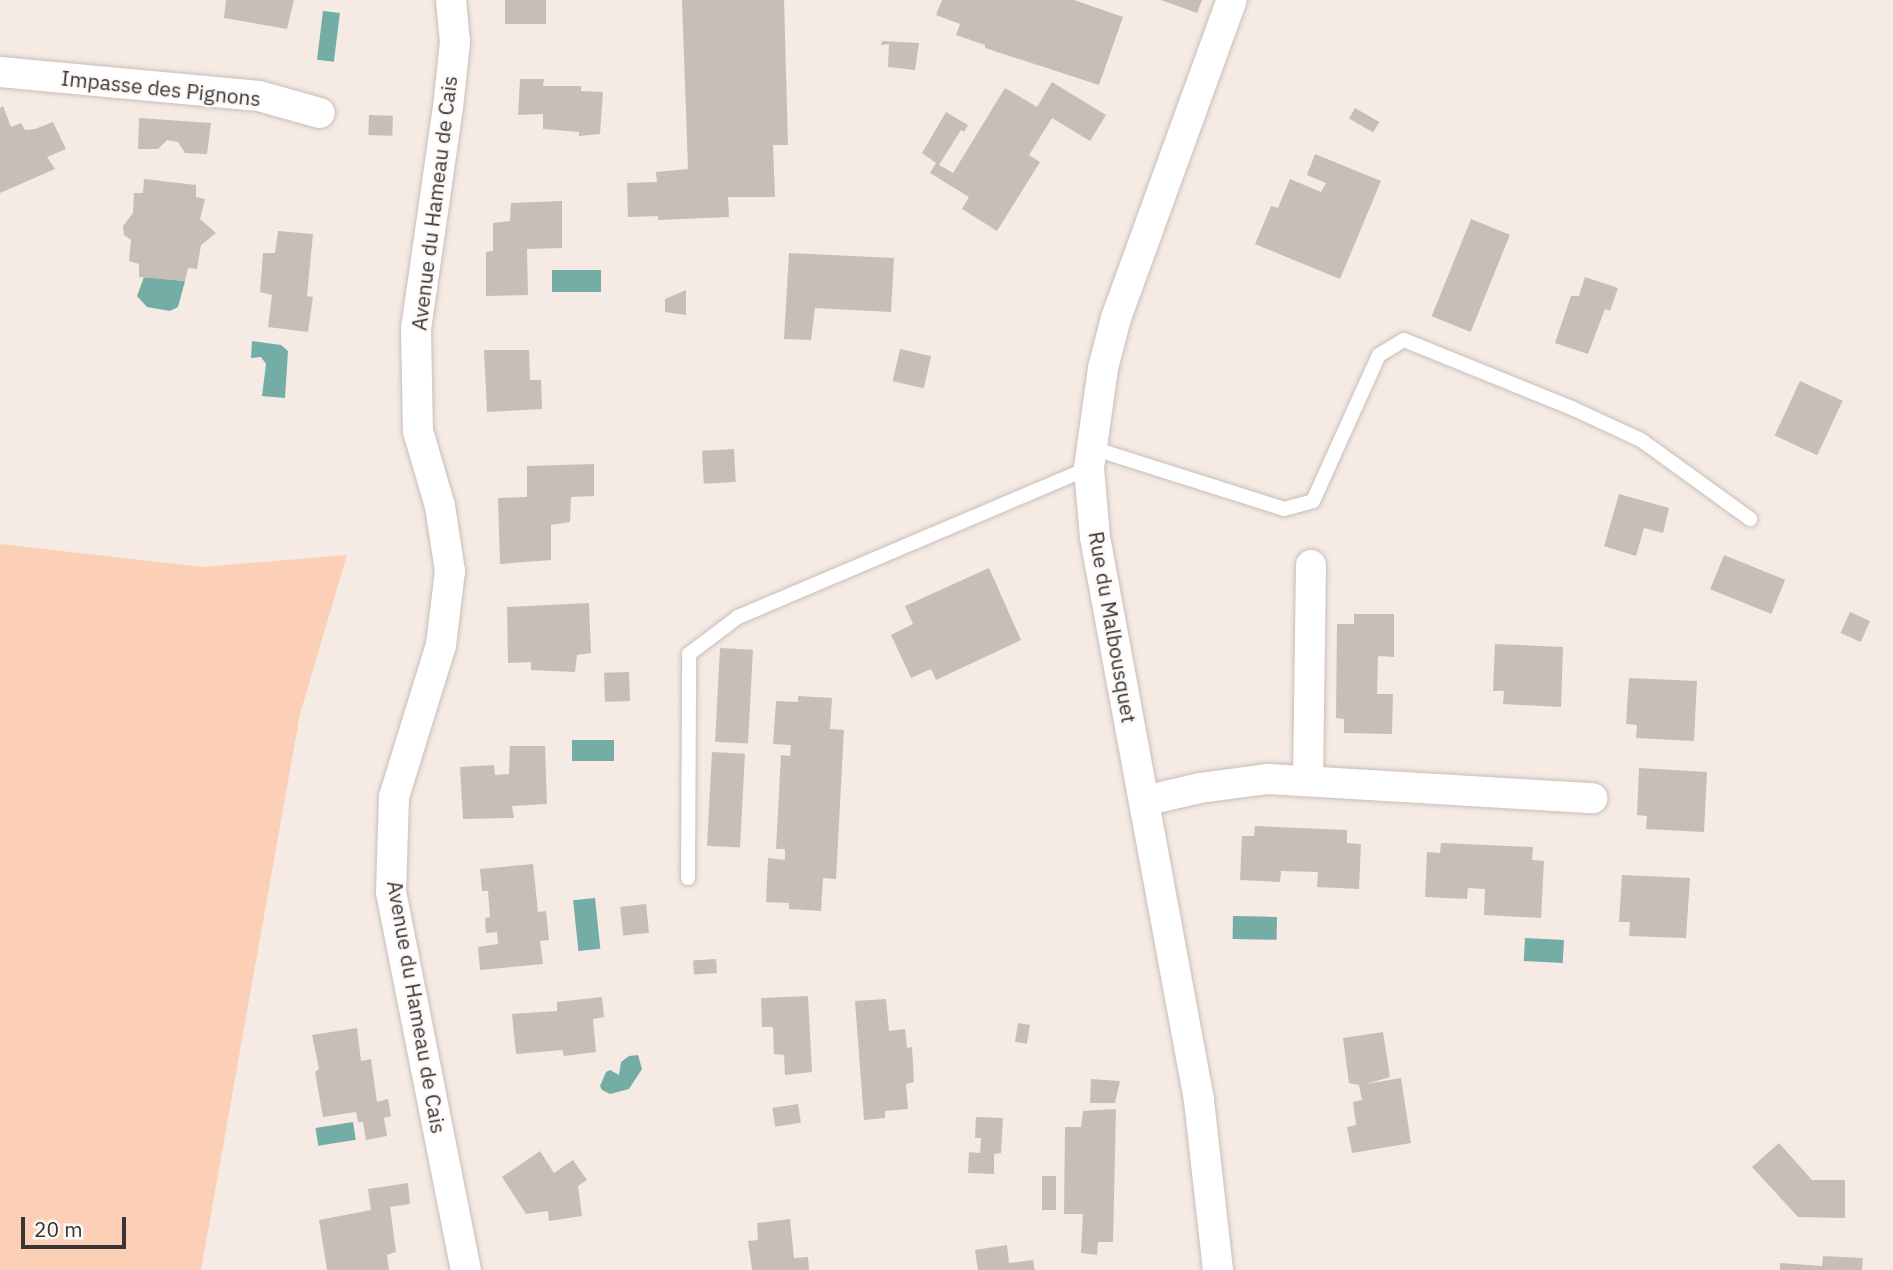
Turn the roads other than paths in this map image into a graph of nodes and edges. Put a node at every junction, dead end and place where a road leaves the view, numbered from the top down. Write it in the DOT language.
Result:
graph roads {
  1 [pos="451,0"];
  2 [pos="1232,0"];
  3 [pos="0,72"];
  4 [pos="320,113"];
  5 [pos="1091,458"];
  6 [pos="1749,519"];
  7 [pos="1311,565"];
  8 [pos="1308,780"];
  9 [pos="1592,798"];
  10 [pos="1144,801"];
  11 [pos="688,878"];
  12 [pos="466,1270"];
  13 [pos="1218,1270"];
  1 -- 12 [label="street, Avenue du Hameau de Cais"];
  2 -- 5 [label="street, Rue du Malbousquet"];
  3 -- 4 [label="street, Impasse des Pignons"];
  5 -- 6 [label="lane"];
  5 -- 10 [label="street, Rue du Malbousquet"];
  5 -- 11 [label="lane"];
  7 -- 8 [label="street"];
  8 -- 9 [label="street"];
  8 -- 10 [label="street"];
  10 -- 13 [label="street, Rue du Malbousquet"];
}
